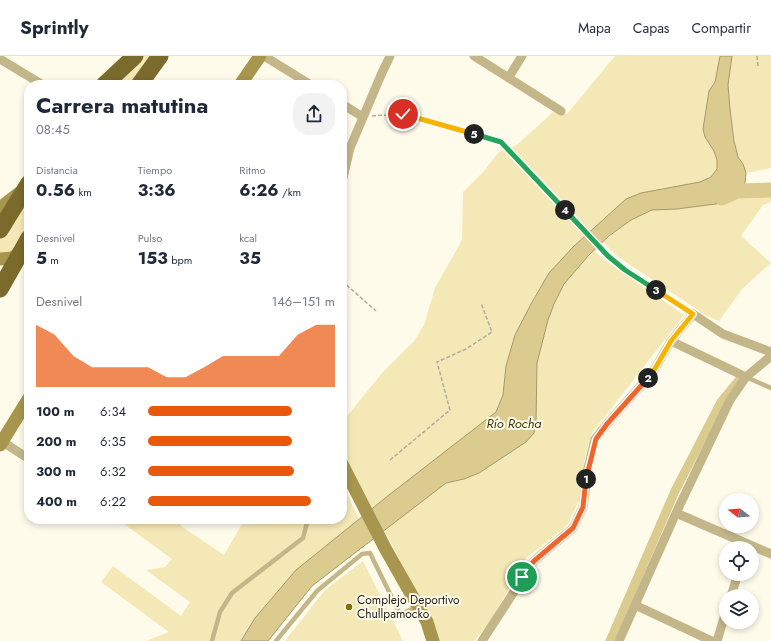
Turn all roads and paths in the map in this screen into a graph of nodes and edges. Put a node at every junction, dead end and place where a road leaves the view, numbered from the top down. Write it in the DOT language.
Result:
graph roads {
  1 [pos="135,56"];
  2 [pos="160,56"];
  3 [pos="260,56"];
  4 [pos="264,56"];
  5 [pos="390,56"];
  6 [pos="474,56"];
  7 [pos="522,56"];
  8 [pos="756,56"];
  9 [pos="0,59"];
  10 [pos="758,66"];
  11 [pos="509,77"];
  12 [pos="35,80"];
  13 [pos="109,80"];
  14 [pos="143,80"];
  15 [pos="243,80"];
  16 [pos="303,80"];
  17 [pos="347,107"];
  18 [pos="561,111"];
  19 [pos="363,117"];
  20 [pos="347,161"];
  21 [pos="24,189"];
  22 [pos="24,192"];
  23 [pos="0,208"];
  24 [pos="0,230"];
  25 [pos="24,250"];
  26 [pos="0,259"];
  27 [pos="347,285"];
  28 [pos="0,289"];
  29 [pos="481,303"];
  30 [pos="376,311"];
  31 [pos="693,314"];
  32 [pos="671,341"];
  33 [pos="771,352"];
  34 [pos="771,356"];
  35 [pos="746,377"];
  36 [pos="771,388"];
  37 [pos="24,406"];
  38 [pos="1,442"];
  39 [pos="24,456"];
  40 [pos="390,460"];
  41 [pos="347,475"];
  42 [pos="676,513"];
  43 [pos="307,524"];
  44 [pos="736,541"];
  45 [pos="759,550"];
  46 [pos="771,554"];
  47 [pos="635,605"];
  48 [pos="418,606"];
  49 [pos="721,629"];
  50 [pos="212,641"];
  51 [pos="276,641"];
  52 [pos="433,641"];
  53 [pos="482,641"];
  54 [pos="619,641"];
  55 [pos="712,641"];
  56 [pos="717,641"];
  1 -- 13 [label="highway"];
  2 -- 14 [label="highway"];
  3 -- 15 [label="main road"];
  4 -- 16 [label="street"];
  5 -- 19 [label="street"];
  6 -- 11 [label="street"];
  7 -- 11 [label="street"];
  8 -- 10 [label="path"];
  9 -- 12 [label="street"];
  11 -- 18 [label="street"];
  17 -- 19 [label="street"];
  19 -- 20 [label="street"];
  19 -- 31 [label="path"];
  21 -- 23 [label="main road"];
  22 -- 24 [label="highway"];
  25 -- 26 [label="main road"];
  25 -- 28 [label="highway"];
  27 -- 30 [label="path"];
  29 -- 40 [label="path"];
  31 -- 32 [label="street"];
  31 -- 33 [label="street"];
  32 -- 35 [label="street"];
  32 -- 53 [label="street"];
  34 -- 35 [label="street"];
  35 -- 36 [label="lane"];
  35 -- 42 [label="street"];
  37 -- 38 [label="main road"];
  38 -- 39 [label="street"];
  41 -- 48 [label="main road"];
  42 -- 44 [label="street"];
  42 -- 47 [label="street"];
  43 -- 50 [label="lane"];
  45 -- 46 [label="street"];
  47 -- 54 [label="street"];
  47 -- 55 [label="street"];
  48 -- 51 [label="lane"];
  48 -- 52 [label="main road"];
  49 -- 56 [label="street"];
}
